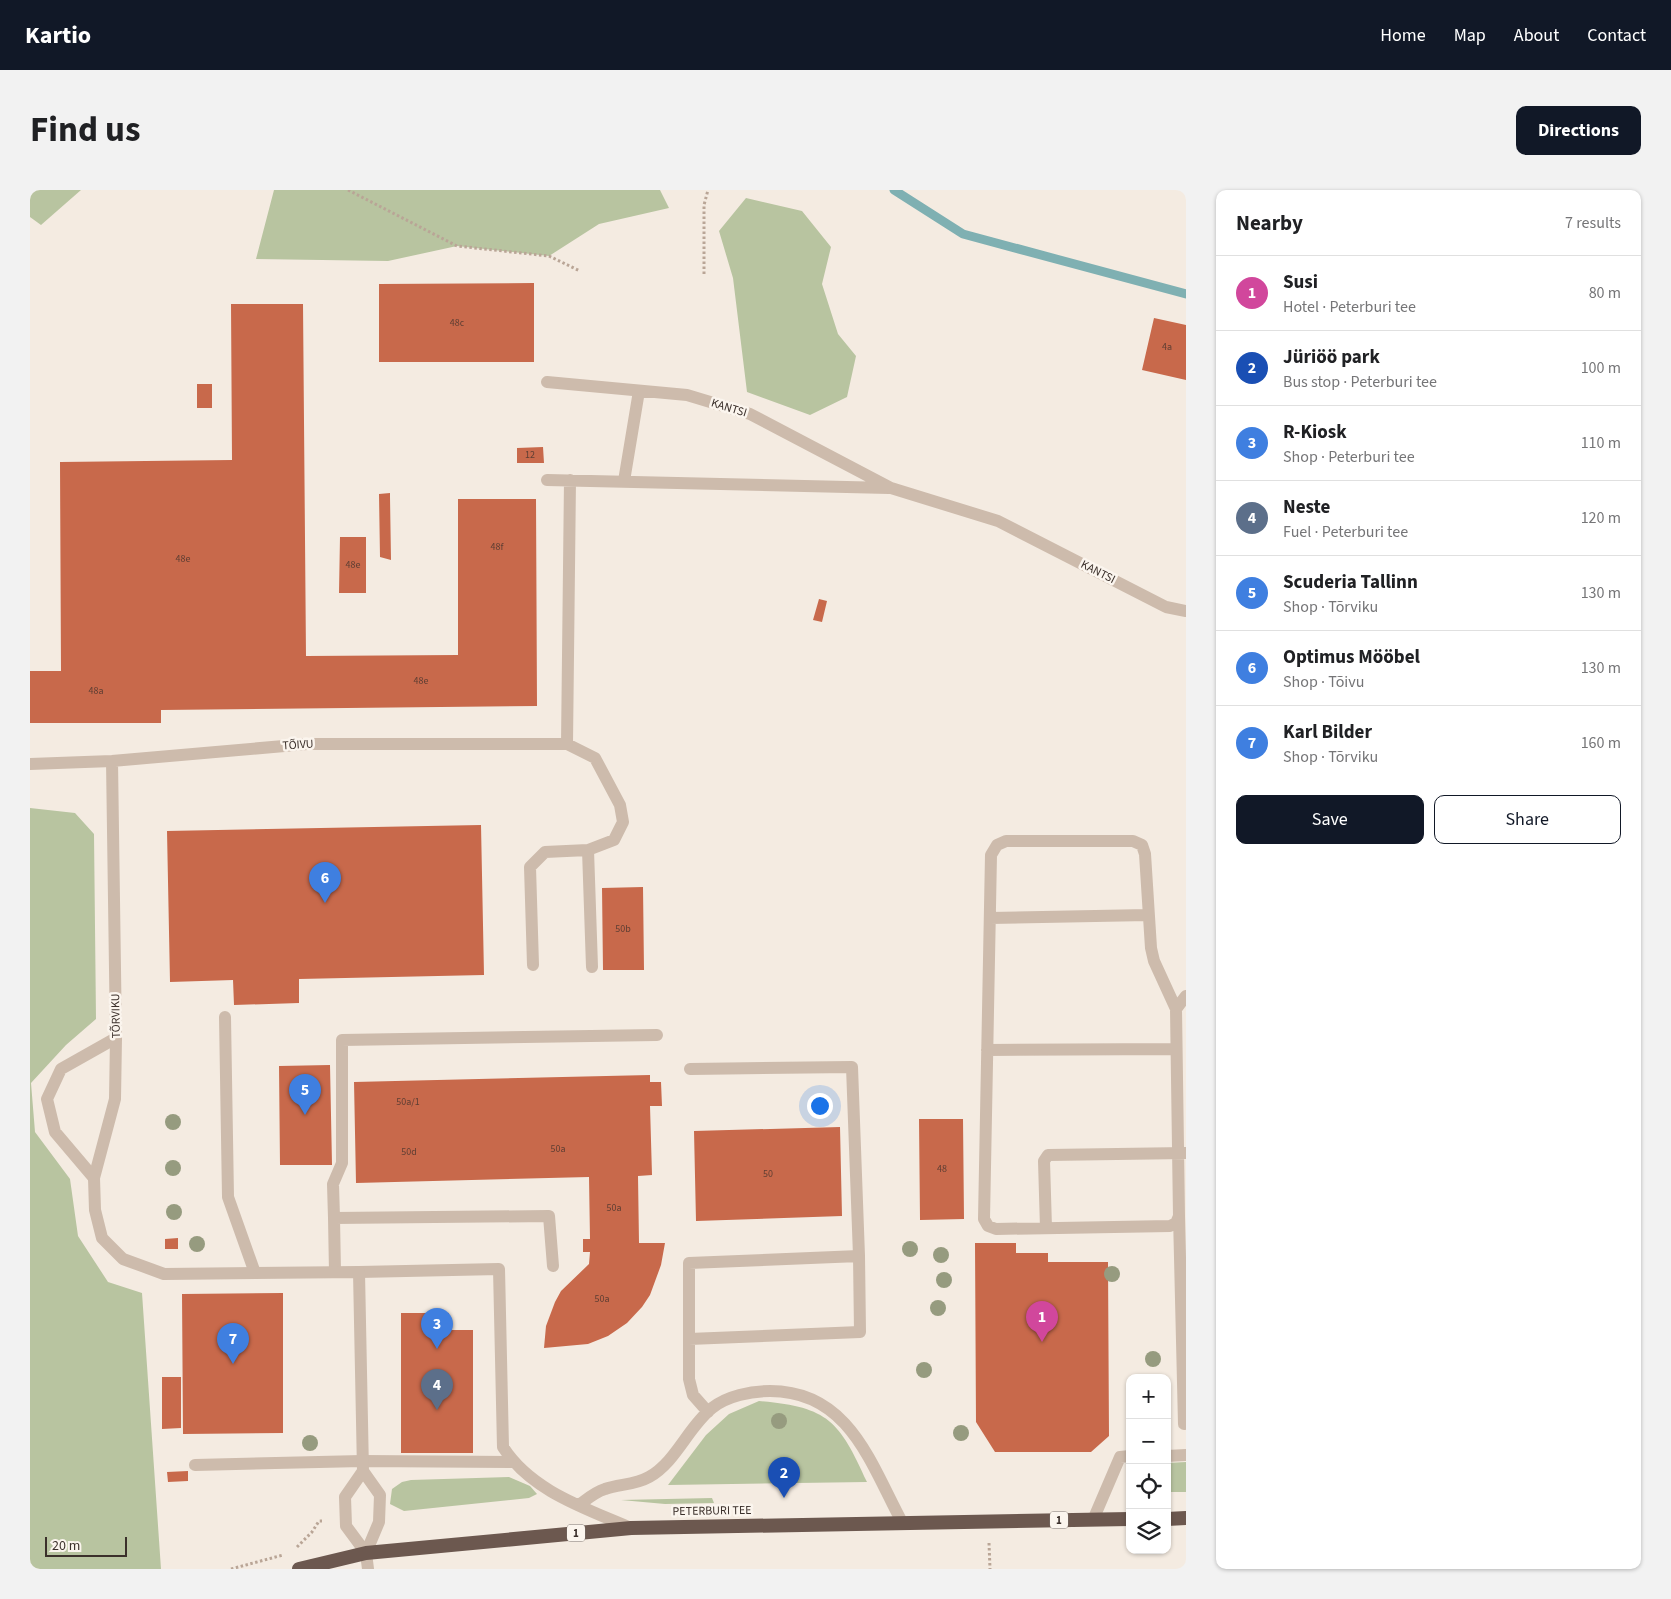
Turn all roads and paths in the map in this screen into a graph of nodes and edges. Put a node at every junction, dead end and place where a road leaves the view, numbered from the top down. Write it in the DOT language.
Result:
graph roads {
  1 [pos="348,190"];
  2 [pos="708,190"];
  3 [pos="580,271"];
  4 [pos="704,274"];
  5 [pos="547,382"];
  6 [pos="639,391"];
  7 [pos="547,480"];
  8 [pos="570,480"];
  9 [pos="624,481"];
  10 [pos="891,488"];
  11 [pos="1186,611"];
  12 [pos="567,744"];
  13 [pos="112,761"];
  14 [pos="30,764"];
  15 [pos="588,850"];
  16 [pos="1148,914"];
  17 [pos="990,918"];
  18 [pos="533,965"];
  19 [pos="592,968"];
  20 [pos="1186,996"];
  21 [pos="1176,1009"];
  22 [pos="225,1017"];
  23 [pos="657,1035"];
  24 [pos="116,1038"];
  25 [pos="1176,1049"];
  26 [pos="987,1050"];
  27 [pos="1181,1065"];
  28 [pos="690,1069"];
  29 [pos="1182,1122"];
  30 [pos="1182,1153"];
  31 [pos="94,1178"];
  32 [pos="1179,1216"];
  33 [pos="334,1218"];
  34 [pos="1046,1228"];
  35 [pos="859,1256"];
  36 [pos="553,1266"];
  37 [pos="335,1272"];
  38 [pos="359,1272"];
  39 [pos="255,1273"];
  40 [pos="689,1339"];
  41 [pos="708,1412"];
  42 [pos="1184,1424"];
  43 [pos="1186,1455"];
  44 [pos="1126,1456"];
  45 [pos="1171,1456"];
  46 [pos="512,1462"];
  47 [pos="195,1466"];
  48 [pos="363,1466"];
  49 [pos="579,1504"];
  50 [pos="1186,1518"];
  51 [pos="1126,1519"];
  52 [pos="1171,1519"];
  53 [pos="1093,1520"];
  54 [pos="322,1521"];
  55 [pos="903,1524"];
  56 [pos="631,1528"];
  57 [pos="366,1553"];
  58 [pos="231,1569"];
  59 [pos="299,1569"];
  60 [pos="368,1569"];
  1 -- 3 [label="path"];
  2 -- 4 [label="path"];
  5 -- 6 [label="street, KANTSI"];
  6 -- 9 [label="street"];
  6 -- 10 [label="street, KANTSI"];
  7 -- 8 [label="street"];
  8 -- 9 [label="street"];
  8 -- 12 [label="street"];
  9 -- 10 [label="street"];
  10 -- 11 [label="street, KANTSI"];
  12 -- 13 [label="street, TÕIVU"];
  12 -- 15 [label="street"];
  13 -- 14 [label="street, TÕIVU"];
  13 -- 24 [label="street, TÕRVIKU"];
  15 -- 18 [label="street"];
  15 -- 19 [label="street"];
  16 -- 17 [label="street"];
  16 -- 17 [label="street"];
  16 -- 21 [label="street"];
  17 -- 26 [label="street"];
  20 -- 21 [label="street"];
  21 -- 25 [label="street"];
  22 -- 39 [label="street"];
  23 -- 33 [label="street"];
  24 -- 31 [label="street, TÕRVIKU"];
  24 -- 31 [label="street"];
  25 -- 26 [label="street"];
  25 -- 27 [label="street"];
  26 -- 34 [label="street"];
  27 -- 29 [label="street"];
  28 -- 35 [label="street"];
  29 -- 30 [label="street"];
  30 -- 32 [label="street"];
  30 -- 34 [label="street"];
  31 -- 39 [label="street, TÕRVIKU"];
  32 -- 34 [label="street"];
  32 -- 42 [label="street"];
  33 -- 36 [label="street"];
  33 -- 37 [label="street"];
  35 -- 40 [label="street"];
  35 -- 40 [label="street"];
  37 -- 38 [label="street"];
  37 -- 39 [label="street"];
  38 -- 46 [label="street"];
  38 -- 48 [label="street"];
  40 -- 41 [label="street"];
  41 -- 49 [label="street"];
  41 -- 55 [label="street"];
  43 -- 45 [label="street"];
  44 -- 53 [label="street"];
  46 -- 48 [label="street"];
  46 -- 49 [label="street"];
  47 -- 48 [label="street"];
  48 -- 57 [label="street"];
  48 -- 57 [label="street"];
  49 -- 56 [label="street"];
  50 -- 52 [label="highway"];
  51 -- 53 [label="highway, PETERBURI TEE / 1"];
  53 -- 55 [label="highway, PETERBURI TEE / 1"];
  54 -- 58 [label="path"];
  55 -- 56 [label="highway, PETERBURI TEE / 1"];
  56 -- 57 [label="highway, PETERBURI TEE / 1"];
  57 -- 59 [label="highway, PETERBURI TEE / 1"];
  57 -- 60 [label="street"];
}
